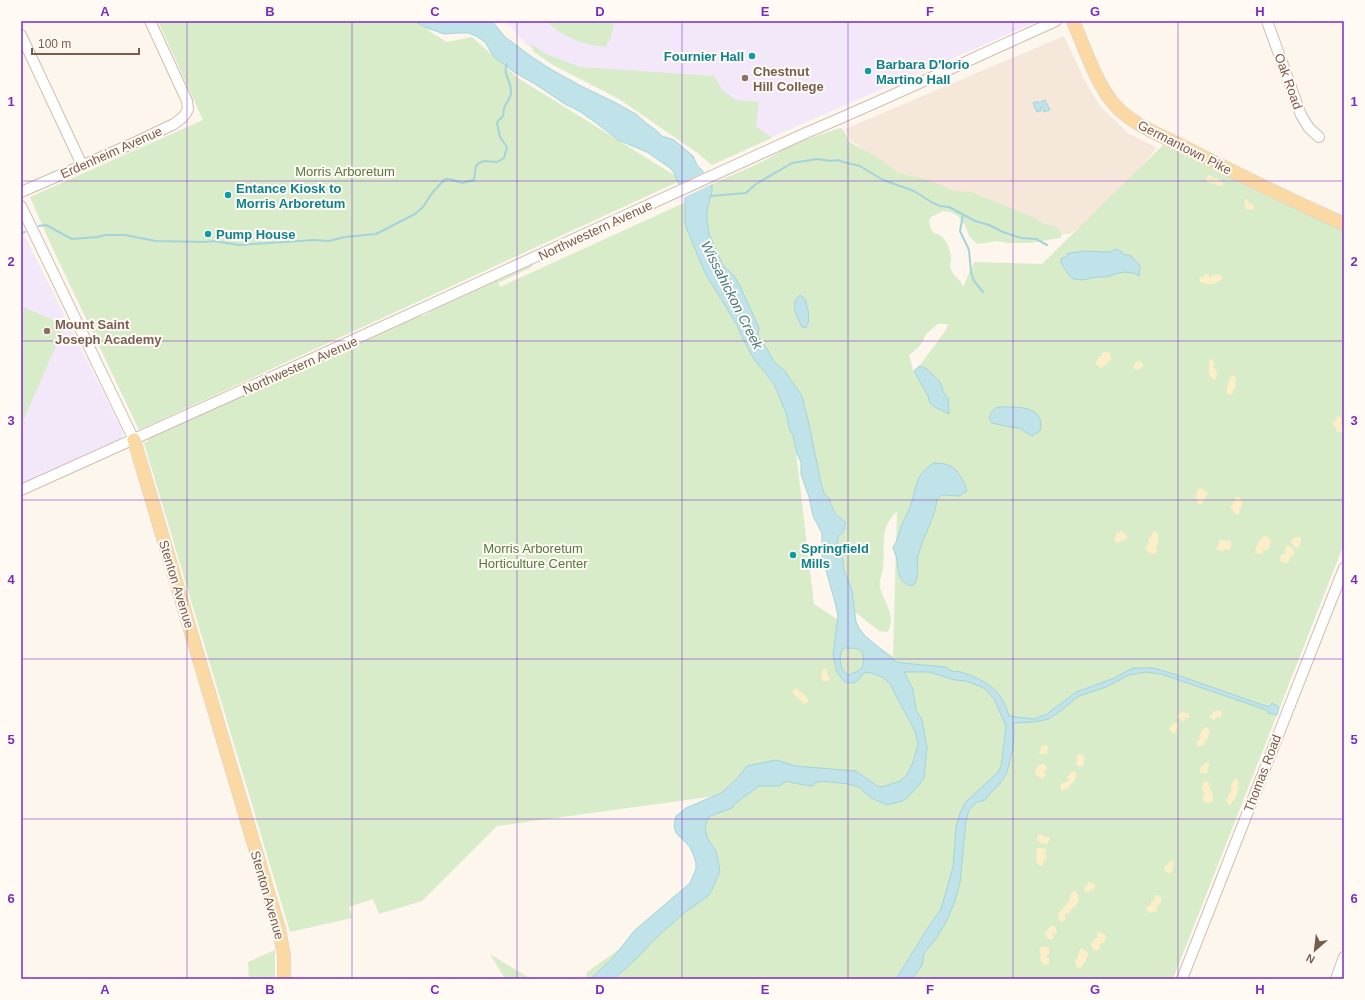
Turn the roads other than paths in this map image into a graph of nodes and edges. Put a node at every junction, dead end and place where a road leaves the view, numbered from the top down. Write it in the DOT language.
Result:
graph roads {
  1 [pos="150,21"];
  2 [pos="1056,21"];
  3 [pos="1073,21"];
  4 [pos="1267,21"];
  5 [pos="21,35"];
  6 [pos="1319,137"];
  7 [pos="82,165"];
  8 [pos="21,192"];
  9 [pos="21,206"];
  10 [pos="1344,224"];
  11 [pos="134,440"];
  12 [pos="21,490"];
  13 [pos="1344,568"];
  14 [pos="1344,957"];
  15 [pos="284,979"];
  16 [pos="1182,979"];
  17 [pos="1336,979"];
  1 -- 7 [label="street, Erdenheim Avenue"];
  2 -- 11 [label="street, Northwestern Avenue"];
  3 -- 10 [label="main road, Germantown Pike"];
  4 -- 6 [label="street, Oak Road"];
  5 -- 7 [label="street"];
  7 -- 8 [label="street, Erdenheim Avenue"];
  9 -- 11 [label="street, Stenton Avenue"];
  11 -- 12 [label="street, Northwestern Avenue"];
  11 -- 15 [label="main road, Stenton Avenue"];
  13 -- 16 [label="street, Thomas Road"];
  14 -- 17 [label="street"];
}
